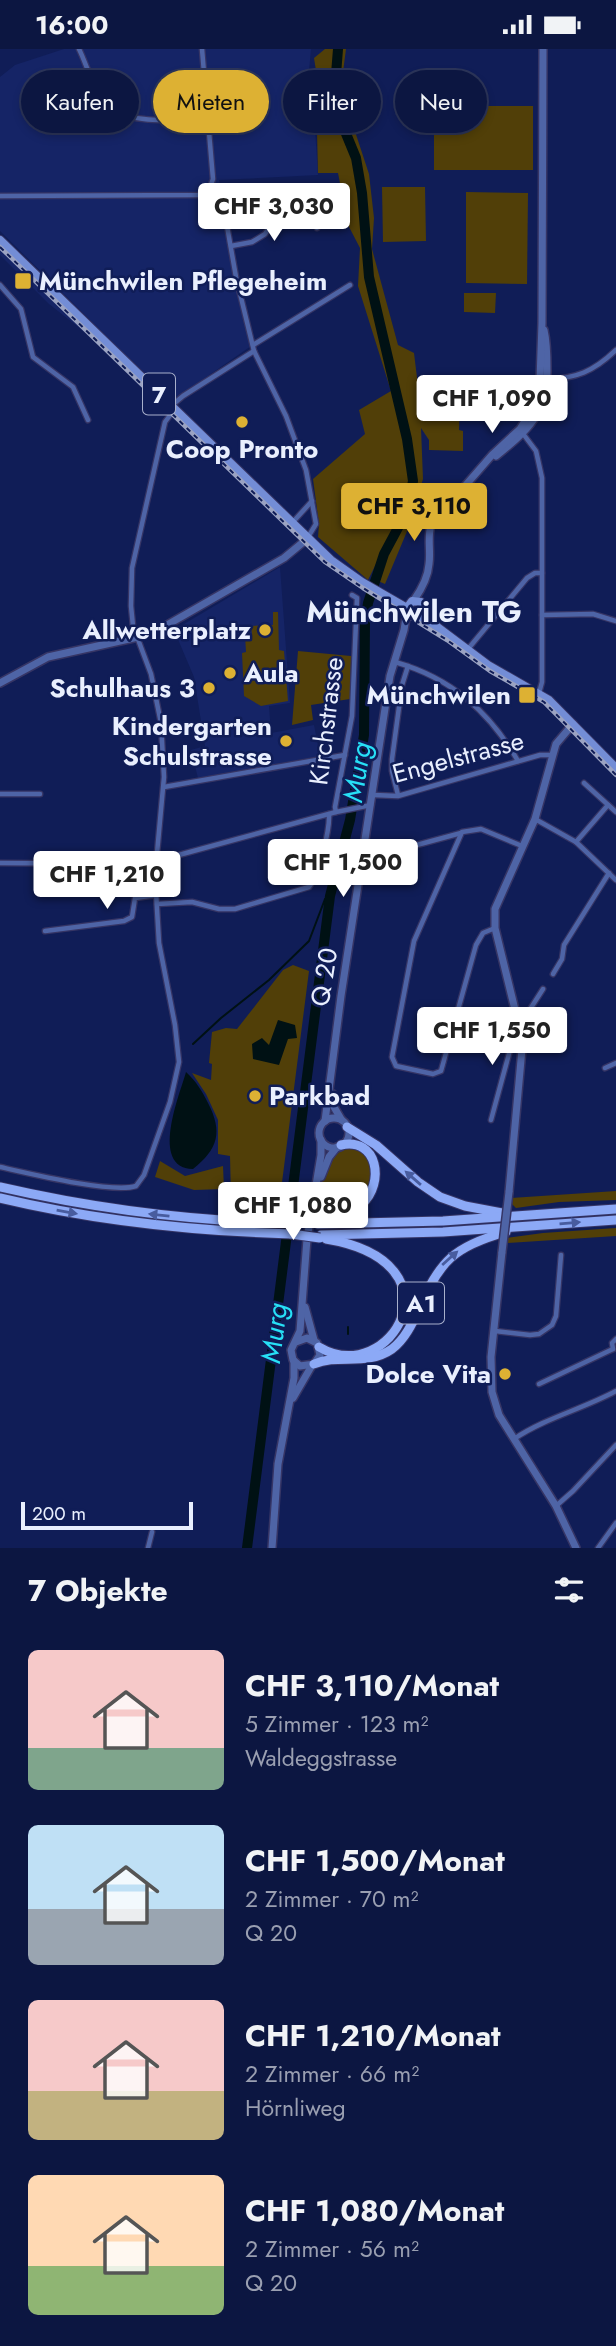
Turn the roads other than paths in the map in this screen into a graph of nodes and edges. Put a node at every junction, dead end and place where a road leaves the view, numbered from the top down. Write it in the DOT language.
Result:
graph roads {
  1 [pos="79,49"];
  2 [pos="202,49"];
  3 [pos="543,49"];
  4 [pos="204,70"];
  5 [pos="153,119"];
  6 [pos="209,133"];
  7 [pos="209,190"];
  8 [pos="0,196"];
  9 [pos="317,228"];
  10 [pos="0,240"];
  11 [pos="231,246"];
  12 [pos="0,285"];
  13 [pos="350,285"];
  14 [pos="253,348"];
  15 [pos="616,350"];
  16 [pos="544,380"];
  17 [pos="173,408"];
  18 [pos="88,420"];
  19 [pos="522,431"];
  20 [pos="312,500"];
  21 [pos="292,524"];
  22 [pos="307,538"];
  23 [pos="542,573"];
  24 [pos="352,594"];
  25 [pos="415,609"];
  26 [pos="542,615"];
  27 [pos="616,621"];
  28 [pos="138,637"];
  29 [pos="467,649"];
  30 [pos="394,661"];
  31 [pos="408,666"];
  32 [pos="0,683"];
  33 [pos="539,693"];
  34 [pos="573,724"];
  35 [pos="345,755"];
  36 [pos="552,755"];
  37 [pos="518,761"];
  38 [pos="615,764"];
  39 [pos="584,783"];
  40 [pos="164,787"];
  41 [pos="0,794"];
  42 [pos="40,794"];
  43 [pos="374,795"];
  44 [pos="398,796"];
  45 [pos="372,805"];
  46 [pos="607,805"];
  47 [pos="336,812"];
  48 [pos="616,812"];
  49 [pos="329,814"];
  50 [pos="535,819"];
  51 [pos="462,832"];
  52 [pos="576,842"];
  53 [pos="522,846"];
  54 [pos="391,852"];
  55 [pos="155,862"];
  56 [pos="0,863"];
  57 [pos="609,873"];
  58 [pos="616,880"];
  59 [pos="156,895"];
  60 [pos="157,904"];
  61 [pos="495,928"];
  62 [pos="45,931"];
  63 [pos="554,974"];
  64 [pos="543,989"];
  65 [pos="520,1030"];
  66 [pos="616,1063"];
  67 [pos="605,1068"];
  68 [pos="331,1084"];
  69 [pos="491,1120"];
  70 [pos="325,1121"];
  71 [pos="344,1123"];
  72 [pos="321,1140"];
  73 [pos="339,1146"];
  74 [pos="0,1167"];
  75 [pos="0,1187"];
  76 [pos="317,1188"];
  77 [pos="0,1198"];
  78 [pos="616,1209"];
  79 [pos="522,1216"];
  80 [pos="616,1220"];
  81 [pos="318,1222"];
  82 [pos="524,1227"];
  83 [pos="321,1236"];
  84 [pos="561,1255"];
  85 [pos="303,1300"];
  86 [pos="494,1330"];
  87 [pos="616,1339"];
  88 [pos="296,1342"];
  89 [pos="317,1344"];
  90 [pos="615,1352"];
  91 [pos="293,1360"];
  92 [pos="313,1365"];
  93 [pos="539,1384"];
  94 [pos="616,1391"];
  95 [pos="288,1409"];
  96 [pos="514,1439"];
  97 [pos="616,1445"];
  98 [pos="556,1506"];
  99 [pos="616,1523"];
  100 [pos="152,1532"];
  101 [pos="148,1548"];
  102 [pos="272,1548"];
  103 [pos="576,1548"];
  104 [pos="598,1548"];
  1 -- 5 [label="street"];
  2 -- 4 [label="street"];
  3 -- 16 [label="main road"];
  6 -- 7 [label="street"];
  7 -- 8 [label="street"];
  7 -- 11 [label="street"];
  9 -- 11 [label="street"];
  10 -- 17 [label="main road, 7"];
  11 -- 14 [label="street"];
  12 -- 18 [label="street"];
  13 -- 14 [label="street"];
  14 -- 17 [label="street"];
  14 -- 20 [label="street"];
  15 -- 16 [label="street"];
  16 -- 19 [label="main road"];
  17 -- 21 [label="main road, 7"];
  17 -- 28 [label="street"];
  19 -- 23 [label="street"];
  19 -- 25 [label="main road, Q 20"];
  20 -- 21 [label="street"];
  20 -- 22 [label="street"];
  21 -- 22 [label="main road, 7"];
  22 -- 25 [label="main road, 7"];
  22 -- 28 [label="main road"];
  23 -- 26 [label="street"];
  23 -- 29 [label="street"];
  24 -- 35 [label="street, Kirchstrasse"];
  25 -- 29 [label="main road, 7"];
  25 -- 30 [label="main road, Q 20"];
  26 -- 27 [label="street"];
  26 -- 33 [label="street"];
  28 -- 32 [label="main road"];
  28 -- 40 [label="street"];
  29 -- 33 [label="main road, 7"];
  30 -- 31 [label="street"];
  30 -- 43 [label="main road, Q 20"];
  31 -- 37 [label="street"];
  31 -- 44 [label="street"];
  33 -- 34 [label="main road, 7"];
  34 -- 36 [label="main road"];
  34 -- 38 [label="main road, 7"];
  35 -- 40 [label="street"];
  35 -- 47 [label="street, Kirchstrasse"];
  36 -- 37 [label="street, Engelstrasse"];
  36 -- 50 [label="main road"];
  37 -- 44 [label="street, Engelstrasse"];
  39 -- 46 [label="street"];
  40 -- 55 [label="street"];
  41 -- 42 [label="street"];
  43 -- 44 [label="street, Engelstrasse"];
  43 -- 45 [label="main road, Q 20"];
  45 -- 47 [label="street"];
  45 -- 68 [label="main road, Q 20"];
  46 -- 48 [label="street"];
  46 -- 52 [label="street"];
  47 -- 49 [label="street"];
  49 -- 55 [label="street"];
  49 -- 60 [label="street"];
  50 -- 52 [label="street"];
  50 -- 53 [label="main road"];
  51 -- 53 [label="street"];
  51 -- 54 [label="street"];
  51 -- 61 [label="street"];
  52 -- 57 [label="street"];
  53 -- 61 [label="main road"];
  55 -- 56 [label="street"];
  55 -- 59 [label="street"];
  57 -- 58 [label="street"];
  57 -- 63 [label="street"];
  59 -- 60 [label="street"];
  59 -- 62 [label="street"];
  60 -- 74 [label="street"];
  61 -- 65 [label="main road"];
  64 -- 65 [label="street"];
  65 -- 69 [label="street"];
  65 -- 86 [label="main road, bridge"];
  66 -- 67 [label="street"];
  68 -- 70 [label="main road, Q 20"];
  68 -- 71 [label="main road, Q 20"];
  70 -- 71 [label="main road"];
  70 -- 72 [label="main road, Q 20"];
  71 -- 73 [label="main road, Q 20"];
  79 -- 71 [label="highway, one-way"];
  72 -- 73 [label="main road"];
  72 -- 76 [label="main road, Q 20"];
  73 -- 76 [label="main road, Q 20"];
  73 -- 81 [label="highway"];
  81 -- 75 [label="highway, one-way, bridge"];
  76 -- 85 [label="main road, Q 20"];
  77 -- 83 [label="highway, A1, one-way, bridge"];
  78 -- 79 [label="highway"];
  79 -- 81 [label="highway"];
  82 -- 80 [label="highway, A1, one-way"];
  82 -- 83 [label="highway, A1"];
  92 -- 82 [label="highway, A1, one-way"];
  83 -- 89 [label="highway, A1"];
  84 -- 86 [label="street"];
  85 -- 88 [label="main road, Q 20"];
  85 -- 89 [label="main road, Q 20"];
  86 -- 96 [label="main road"];
  87 -- 90 [label="street"];
  88 -- 89 [label="main road"];
  88 -- 91 [label="main road, Q 20"];
  89 -- 92 [label="main road, Q 20"];
  90 -- 93 [label="street"];
  91 -- 92 [label="main road"];
  91 -- 95 [label="main road, Q 20"];
  92 -- 95 [label="main road, Q 20"];
  94 -- 96 [label="street"];
  95 -- 102 [label="main road, Q 20"];
  96 -- 98 [label="main road"];
  97 -- 98 [label="street"];
  98 -- 103 [label="main road"];
  99 -- 104 [label="street"];
  100 -- 101 [label="street"];
}
